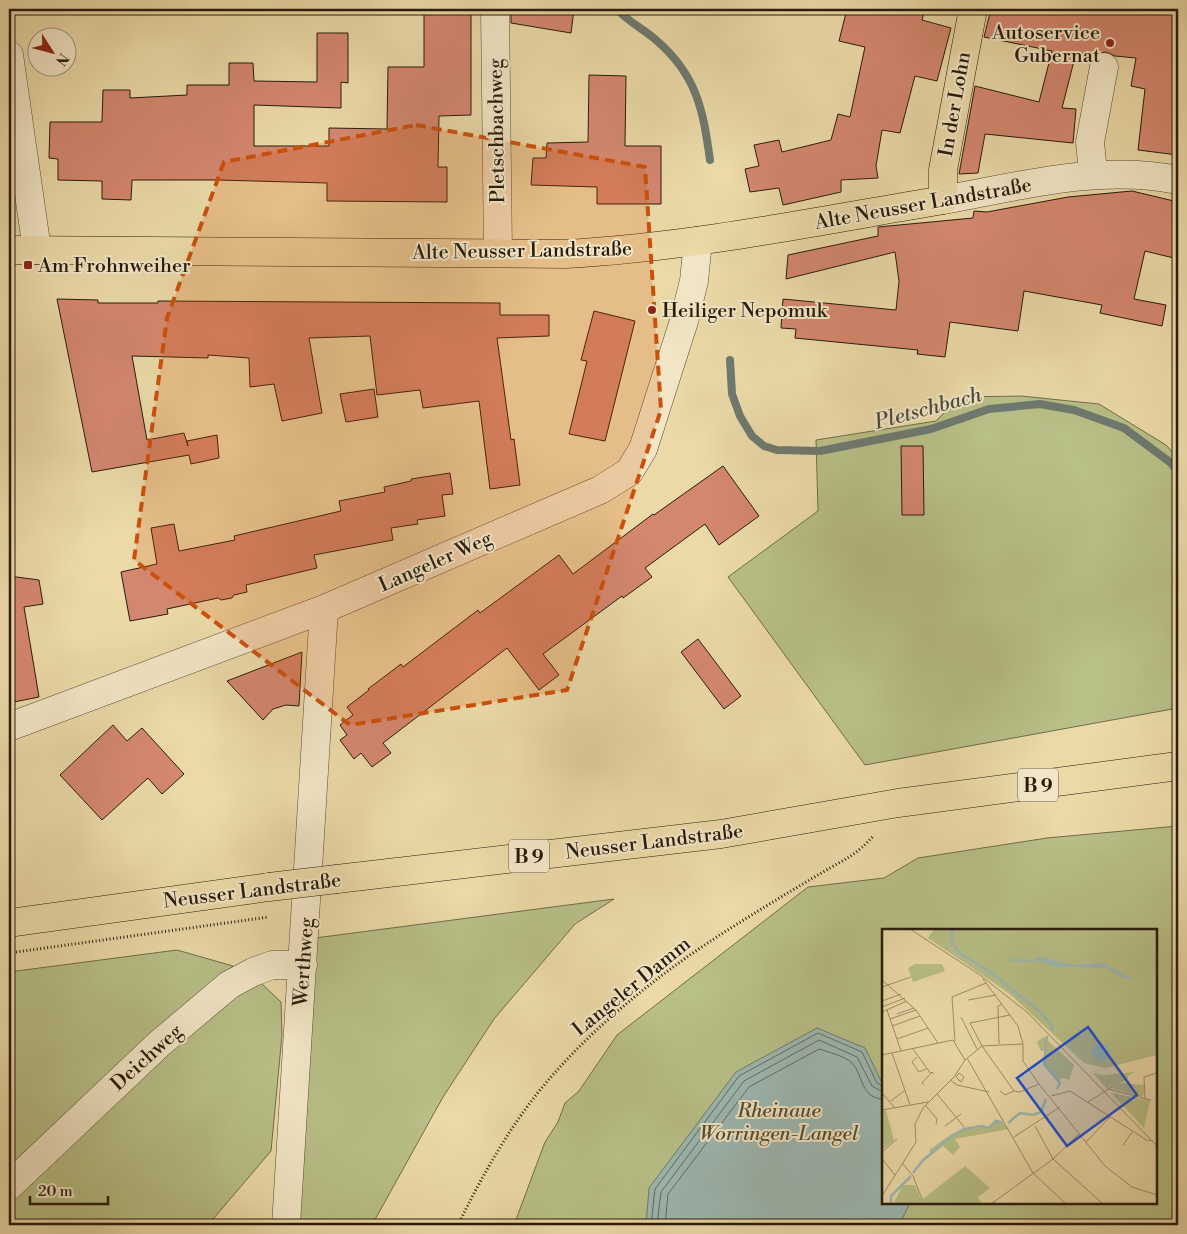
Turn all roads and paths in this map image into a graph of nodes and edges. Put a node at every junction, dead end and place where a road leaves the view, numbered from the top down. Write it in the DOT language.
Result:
graph roads {
  1 [pos="495,9"];
  2 [pos="973,9"];
  3 [pos="9,55"];
  4 [pos="1104,67"];
  5 [pos="1093,173"];
  6 [pos="1178,180"];
  7 [pos="944,200"];
  8 [pos="698,241"];
  9 [pos="9,250"];
  10 [pos="37,250"];
  11 [pos="498,254"];
  12 [pos="324,609"];
  13 [pos="9,727"];
  14 [pos="1178,766"];
  15 [pos="879,828"];
  16 [pos="269,916"];
  17 [pos="9,923"];
  18 [pos="9,953"];
  19 [pos="303,965"];
  20 [pos="9,1186"];
  21 [pos="286,1225"];
  22 [pos="458,1225"];
  1 -- 11 [label="street, Pletschbachweg"];
  2 -- 7 [label="main road, In der Lohn"];
  3 -- 10 [label="street"];
  4 -- 5 [label="street"];
  5 -- 6 [label="street, Alte Neusser Landstraße"];
  5 -- 7 [label="street, Alte Neusser Landstraße"];
  7 -- 8 [label="main road, Alte Neusser Landstraße"];
  8 -- 11 [label="main road, Alte Neusser Landstraße"];
  8 -- 12 [label="street, Langeler Weg"];
  9 -- 10 [label="main road, Alte Neusser Landstraße"];
  10 -- 11 [label="main road, Alte Neusser Landstraße"];
  12 -- 13 [label="street, Langeler Weg"];
  12 -- 19 [label="street, Werthweg"];
  14 -- 17 [label="main road, Neusser Landstraße / B 9, bridge"];
  15 -- 22 [label="path, Langeler Damm"];
  16 -- 18 [label="path"];
  19 -- 20 [label="street, Deichweg"];
  19 -- 21 [label="street, Werthweg"];
}
